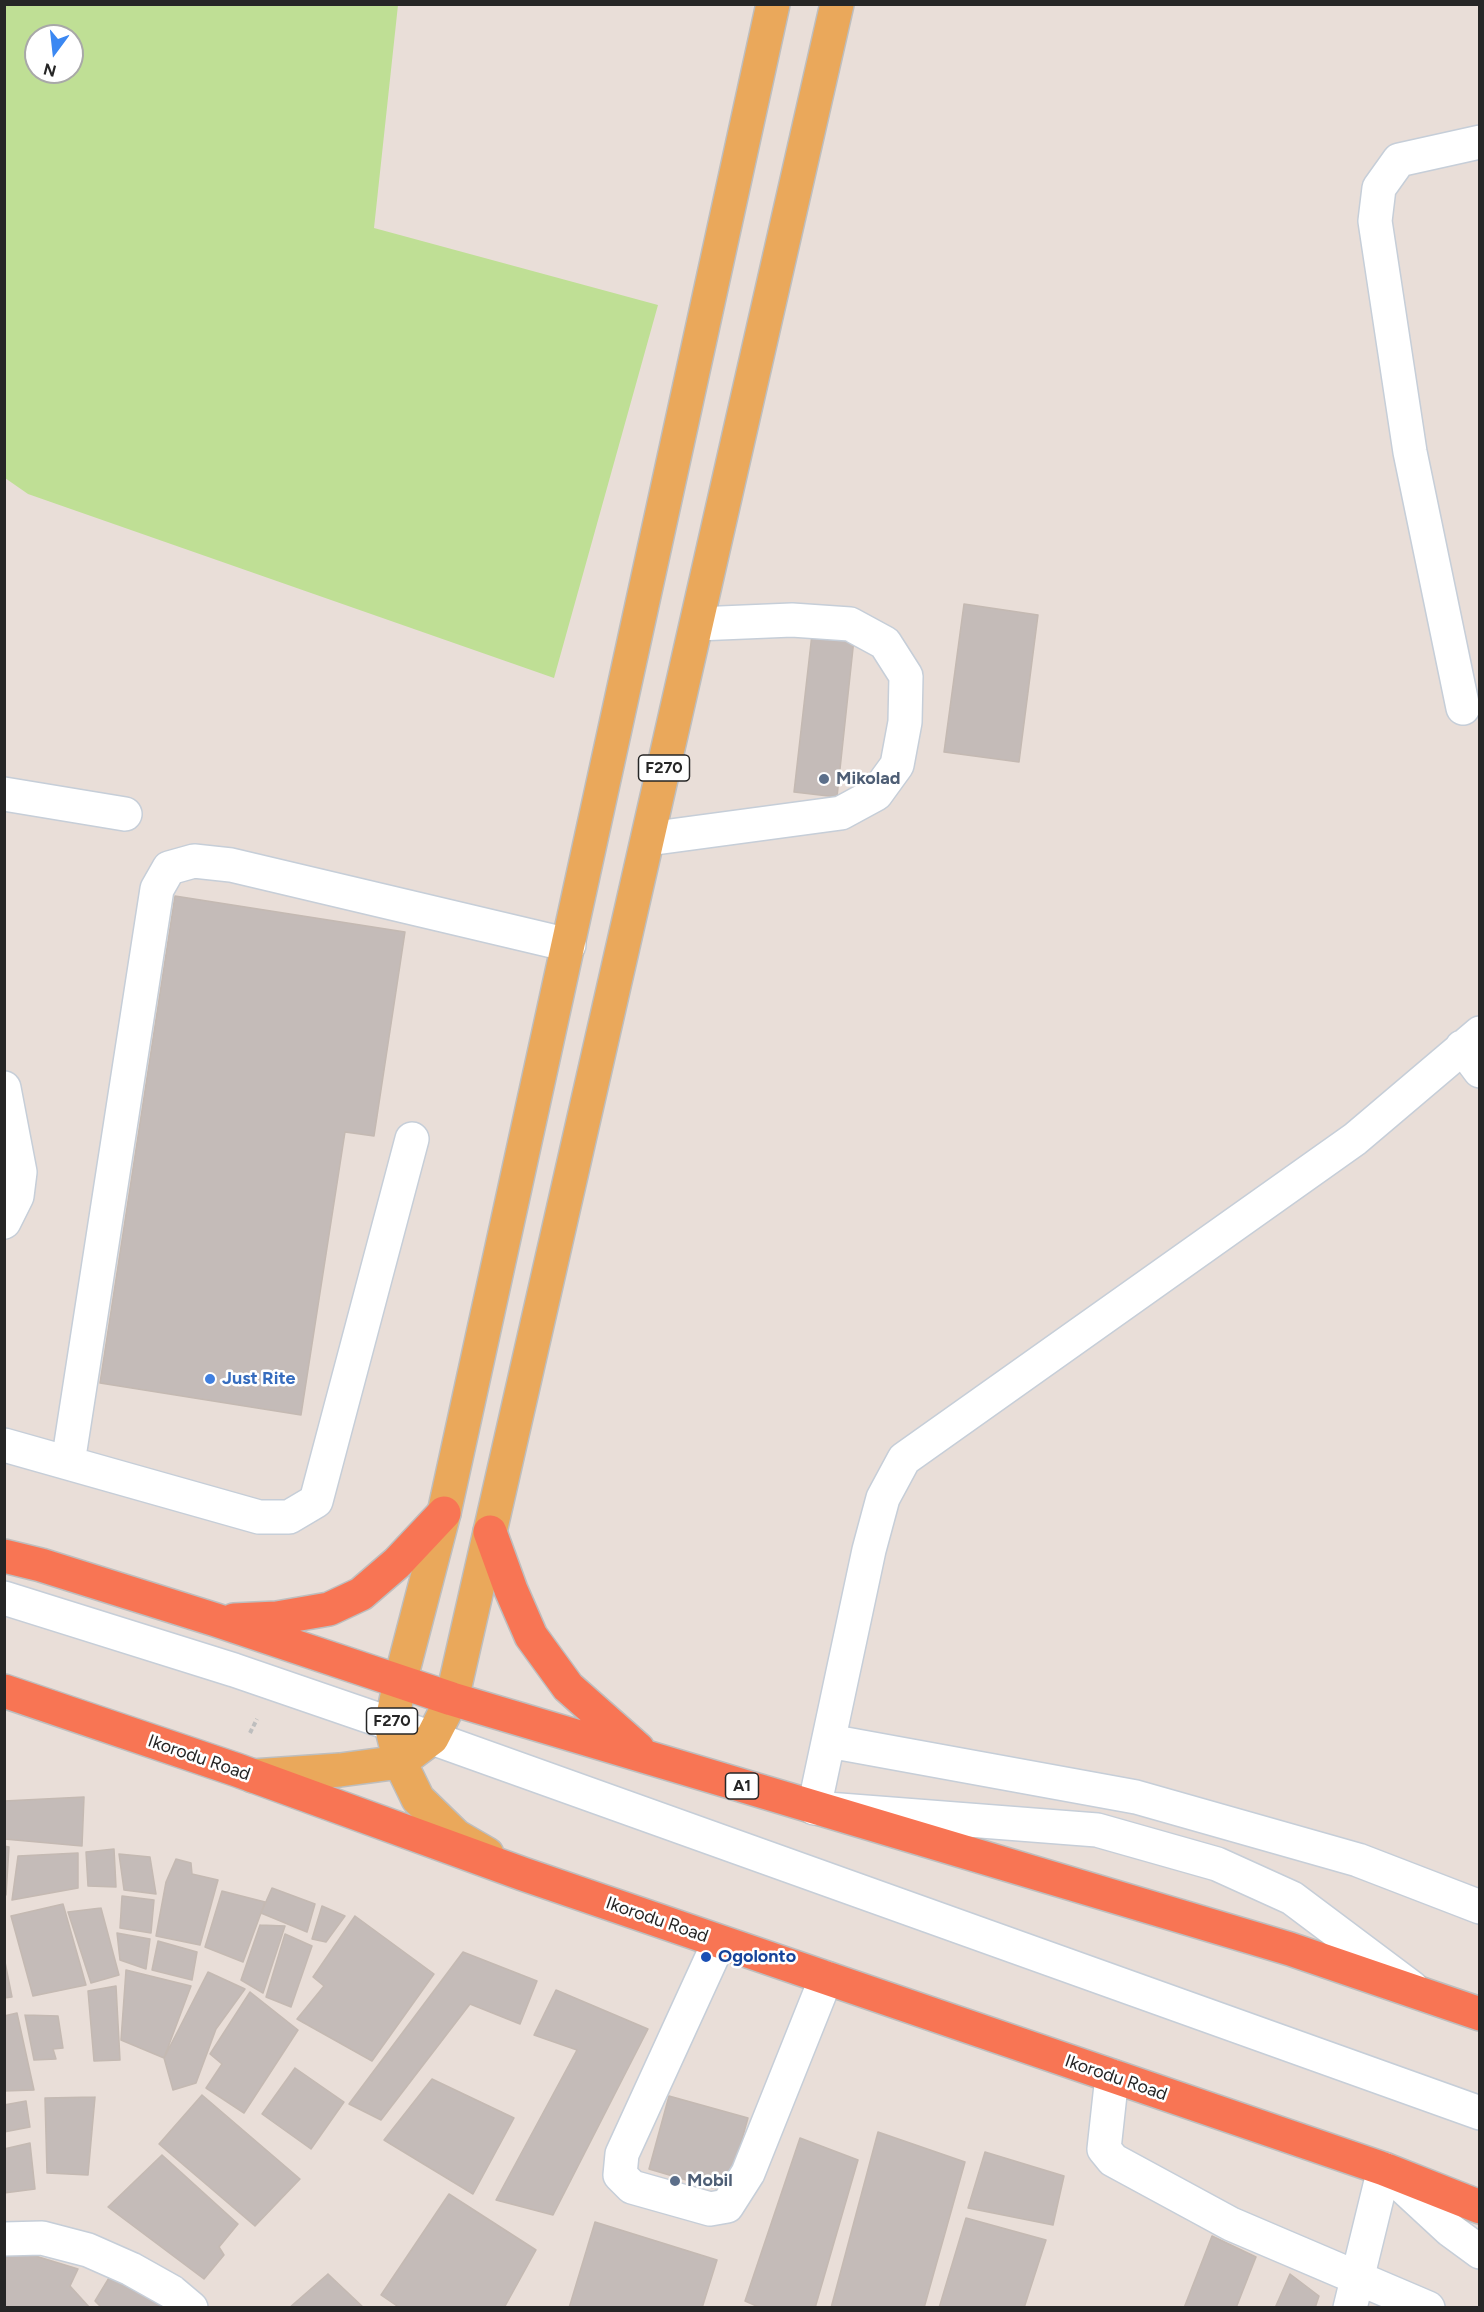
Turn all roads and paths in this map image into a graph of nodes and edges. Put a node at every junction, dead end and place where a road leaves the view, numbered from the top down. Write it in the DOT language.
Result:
graph roads {
  1 [pos="773,4"];
  2 [pos="837,4"];
  3 [pos="1479,142"];
  4 [pos="697,624"];
  5 [pos="1463,708"];
  6 [pos="4,794"];
  7 [pos="125,814"];
  8 [pos="648,839"];
  9 [pos="569,945"];
  10 [pos="1474,1050"];
  11 [pos="4,1088"];
  12 [pos="412,1139"];
  13 [pos="4,1222"];
  14 [pos="4,1445"];
  15 [pos="68,1463"];
  16 [pos="444,1514"];
  17 [pos="490,1532"];
  18 [pos="4,1556"];
  19 [pos="4,1599"];
  20 [pos="216,1620"];
  21 [pos="400,1682"];
  22 [pos="4,1691"];
  23 [pos="452,1699"];
  24 [pos="391,1725"];
  25 [pos="432,1738"];
  26 [pos="829,1741"];
  27 [pos="646,1756"];
  28 [pos="400,1762"];
  29 [pos="253,1776"];
  30 [pos="814,1808"];
  31 [pos="523,1874"];
  32 [pos="1479,1907"];
  33 [pos="719,1942"];
  34 [pos="826,1978"];
  35 [pos="1419,1993"];
  36 [pos="1479,2014"];
  37 [pos="1112,2076"];
  38 [pos="1479,2113"];
  39 [pos="1384,2169"];
  40 [pos="1479,2207"];
  41 [pos="4,2239"];
  42 [pos="1479,2252"];
  43 [pos="1354,2293"];
  44 [pos="191,2307"];
  45 [pos="1428,2307"];
  1 -- 9 [label="main road, F270"];
  2 -- 4 [label="main road, F270"];
  3 -- 5 [label="street"];
  4 -- 8 [label="main road, F270"];
  4 -- 8 [label="street"];
  6 -- 7 [label="street"];
  8 -- 17 [label="main road, F270"];
  9 -- 15 [label="street"];
  9 -- 16 [label="main road, F270"];
  10 -- 26 [label="street"];
  11 -- 13 [label="street"];
  12 -- 15 [label="street"];
  14 -- 15 [label="street"];
  16 -- 20 [label="highway"];
  16 -- 21 [label="main road, F270"];
  17 -- 23 [label="main road, F270"];
  17 -- 27 [label="highway"];
  18 -- 20 [label="highway, A1"];
  19 -- 24 [label="street"];
  20 -- 21 [label="highway, A1"];
  21 -- 23 [label="highway, A1"];
  21 -- 24 [label="main road, F270"];
  22 -- 29 [label="highway, Ikorodu Road"];
  23 -- 25 [label="main road, F270"];
  23 -- 27 [label="highway, A1"];
  24 -- 25 [label="street"];
  24 -- 28 [label="main road, F270"];
  25 -- 28 [label="main road, F270"];
  25 -- 38 [label="street"];
  26 -- 30 [label="street"];
  26 -- 32 [label="street"];
  27 -- 30 [label="highway, A1"];
  28 -- 29 [label="main road, F270"];
  28 -- 31 [label="main road, F270"];
  29 -- 31 [label="highway, Ikorodu Road"];
  30 -- 35 [label="highway, A1"];
  30 -- 35 [label="street"];
  31 -- 33 [label="highway, Ikorodu Road"];
  33 -- 34 [label="highway, Ikorodu Road"];
  33 -- 34 [label="street"];
  34 -- 37 [label="highway, Ikorodu Road"];
  35 -- 36 [label="highway, A1"];
  37 -- 39 [label="highway, Ikorodu Road"];
  37 -- 43 [label="street"];
  39 -- 40 [label="highway, Ikorodu Road"];
  39 -- 42 [label="street"];
  39 -- 43 [label="street"];
  41 -- 44 [label="street"];
  43 -- 45 [label="street"];
}
